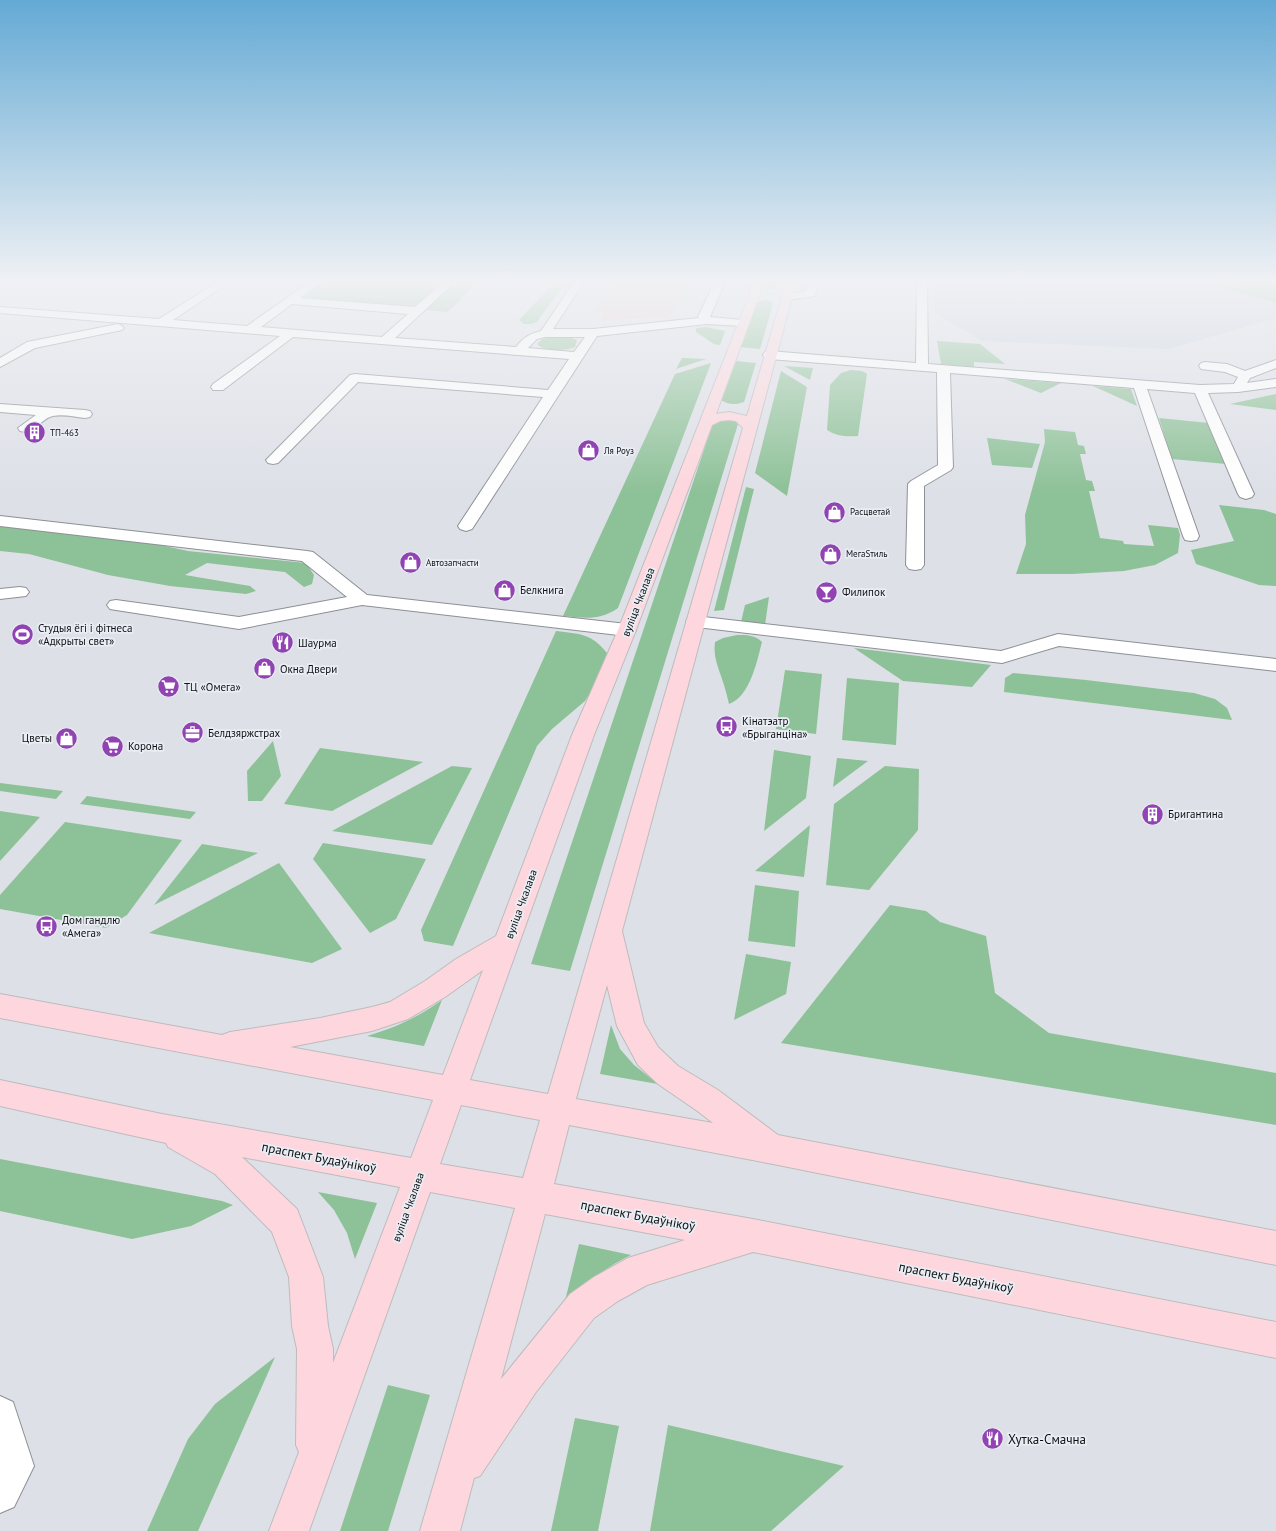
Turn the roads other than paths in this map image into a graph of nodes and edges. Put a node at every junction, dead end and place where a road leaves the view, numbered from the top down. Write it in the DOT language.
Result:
graph roads {
  1 [pos="22,350"];
  2 [pos="267,350"];
  3 [pos="513,350"];
  4 [pos="582,350"];
  5 [pos="733,350"];
  6 [pos="769,350"];
  7 [pos="922,350"];
  8 [pos="520,351"];
  9 [pos="769,355"];
  10 [pos="578,356"];
  11 [pos="0,363"];
  12 [pos="1276,364"];
  13 [pos="922,366"];
  14 [pos="1205,366"];
  15 [pos="943,368"];
  16 [pos="1245,375"];
  17 [pos="1276,383"];
  18 [pos="1139,384"];
  19 [pos="218,387"];
  20 [pos="1238,388"];
  21 [pos="1200,389"];
  22 [pos="554,394"];
  23 [pos="715,398"];
  24 [pos="756,402"];
  25 [pos="0,408"];
  26 [pos="49,412"];
  27 [pos="85,414"];
  28 [pos="706,423"];
  29 [pos="749,426"];
  30 [pos="25,428"];
  31 [pos="273,460"];
  32 [pos="1246,494"];
  33 [pos="0,520"];
  34 [pos="466,526"];
  35 [pos="1190,536"];
  36 [pos="915,565"];
  37 [pos="20,592"];
  38 [pos="0,594"];
  39 [pos="362,600"];
  40 [pos="116,605"];
  41 [pos="695,622"];
  42 [pos="628,630"];
  43 [pos="1276,665"];
  44 [pos="609,928"];
  45 [pos="506,943"];
  46 [pos="0,1006"];
  47 [pos="215,1046"];
  48 [pos="452,1090"];
  49 [pos="0,1092"];
  50 [pos="558,1110"];
  51 [pos="162,1128"];
  52 [pos="773,1149"];
  53 [pos="420,1176"];
  54 [pos="534,1196"];
  55 [pos="753,1236"];
  56 [pos="1276,1248"];
  57 [pos="1276,1340"];
  58 [pos="0,1415"];
  59 [pos="315,1460"];
  60 [pos="455,1478"];
  61 [pos="0,1493"];
  62 [pos="289,1531"];
  63 [pos="440,1531"];
  1 -- 11 [label="lane"];
  2 -- 19 [label="lane"];
  3 -- 8 [label="lane"];
  4 -- 10 [label="lane"];
  5 -- 23 [label="main road, вуліца Чкалава"];
  6 -- 9 [label="main road"];
  7 -- 13 [label="lane"];
  8 -- 10 [label="lane"];
  9 -- 13 [label="lane"];
  9 -- 24 [label="main road"];
  10 -- 22 [label="lane"];
  12 -- 16 [label="lane"];
  13 -- 15 [label="lane"];
  14 -- 16 [label="lane"];
  15 -- 18 [label="lane"];
  15 -- 36 [label="lane"];
  16 -- 20 [label="lane"];
  17 -- 20 [label="lane"];
  18 -- 21 [label="lane"];
  18 -- 35 [label="lane"];
  20 -- 21 [label="lane"];
  21 -- 32 [label="lane"];
  22 -- 31 [label="lane"];
  22 -- 34 [label="lane"];
  23 -- 24 [label="main road"];
  23 -- 28 [label="main road, вуліца Чкалава"];
  24 -- 29 [label="main road"];
  25 -- 26 [label="lane"];
  26 -- 27 [label="lane"];
  26 -- 30 [label="lane"];
  28 -- 29 [label="main road"];
  28 -- 42 [label="main road, вуліца Чкалава"];
  29 -- 41 [label="main road"];
  33 -- 39 [label="lane"];
  37 -- 38 [label="lane"];
  39 -- 40 [label="lane"];
  39 -- 42 [label="lane"];
  41 -- 43 [label="lane"];
  41 -- 44 [label="main road"];
  42 -- 45 [label="main road, вуліца Чкалава"];
  44 -- 50 [label="main road"];
  44 -- 52 [label="main road"];
  45 -- 47 [label="main road"];
  45 -- 48 [label="main road, вуліца Чкалава"];
  46 -- 47 [label="main road"];
  47 -- 48 [label="main road"];
  48 -- 50 [label="main road"];
  48 -- 53 [label="main road, вуліца Чкалава"];
  49 -- 51 [label="main road, праспект Будаўнікоў"];
  50 -- 52 [label="main road"];
  50 -- 54 [label="main road"];
  51 -- 53 [label="main road, праспект Будаўнікоў"];
  51 -- 59 [label="main road"];
  52 -- 56 [label="main road"];
  53 -- 54 [label="main road, праспект Будаўнікоў"];
  53 -- 59 [label="main road, вуліца Чкалава"];
  54 -- 55 [label="main road, праспект Будаўнікоў"];
  54 -- 60 [label="main road"];
  55 -- 57 [label="main road, праспект Будаўнікоў"];
  55 -- 60 [label="main road"];
  58 -- 61 [label="lane"];
  59 -- 62 [label="main road, вуліца Чкалава"];
  60 -- 63 [label="main road"];
}
